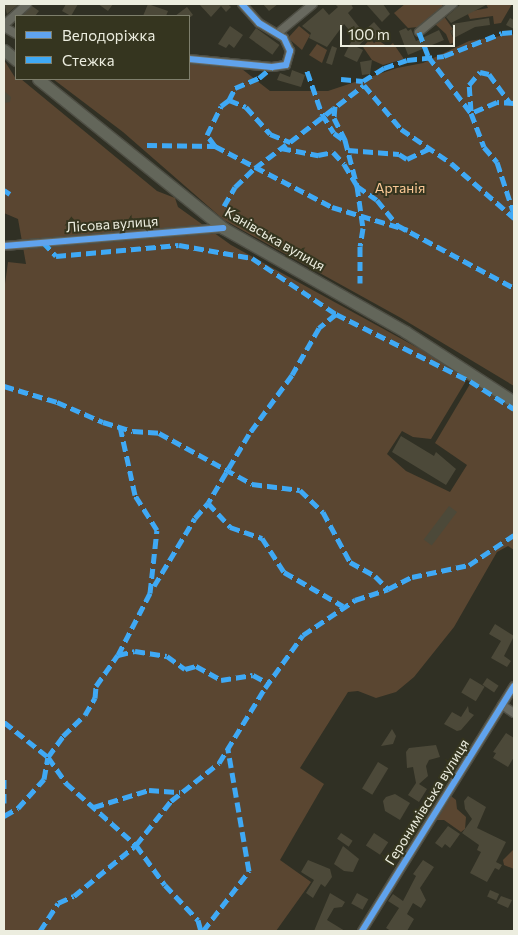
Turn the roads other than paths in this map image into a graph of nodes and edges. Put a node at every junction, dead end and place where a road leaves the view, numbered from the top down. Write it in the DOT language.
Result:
graph roads {
  1 [pos="27,4"];
  2 [pos="242,4"];
  3 [pos="313,4"];
  4 [pos="453,4"];
  5 [pos="15,15"];
  6 [pos="16,15"];
  7 [pos="4,26"];
  8 [pos="419,32"];
  9 [pos="15,33"];
  10 [pos="278,33"];
  11 [pos="4,50"];
  12 [pos="15,59"];
  13 [pos="190,59"];
  14 [pos="39,80"];
  15 [pos="223,228"];
  16 [pos="4,246"];
  17 [pos="514,402"];
  18 [pos="514,686"];
  19 [pos="502,705"];
  20 [pos="514,713"];
  21 [pos="362,931"];
  1 -- 6 [label="street"];
  2 -- 10 [label="street"];
  3 -- 10 [label="street"];
  4 -- 8 [label="street"];
  5 -- 7 [label="street"];
  7 -- 9 [label="street"];
  10 -- 13 [label="street"];
  11 -- 12 [label="main road"];
  14 -- 15 [label="main road, Канівська вулиця"];
  15 -- 16 [label="street, Лісова вулиця"];
  15 -- 17 [label="main road, Канівська вулиця"];
  18 -- 19 [label="street, Геронимівська вулиця"];
  19 -- 20 [label="street"];
  19 -- 21 [label="street, Геронимівська вулиця"];
}
